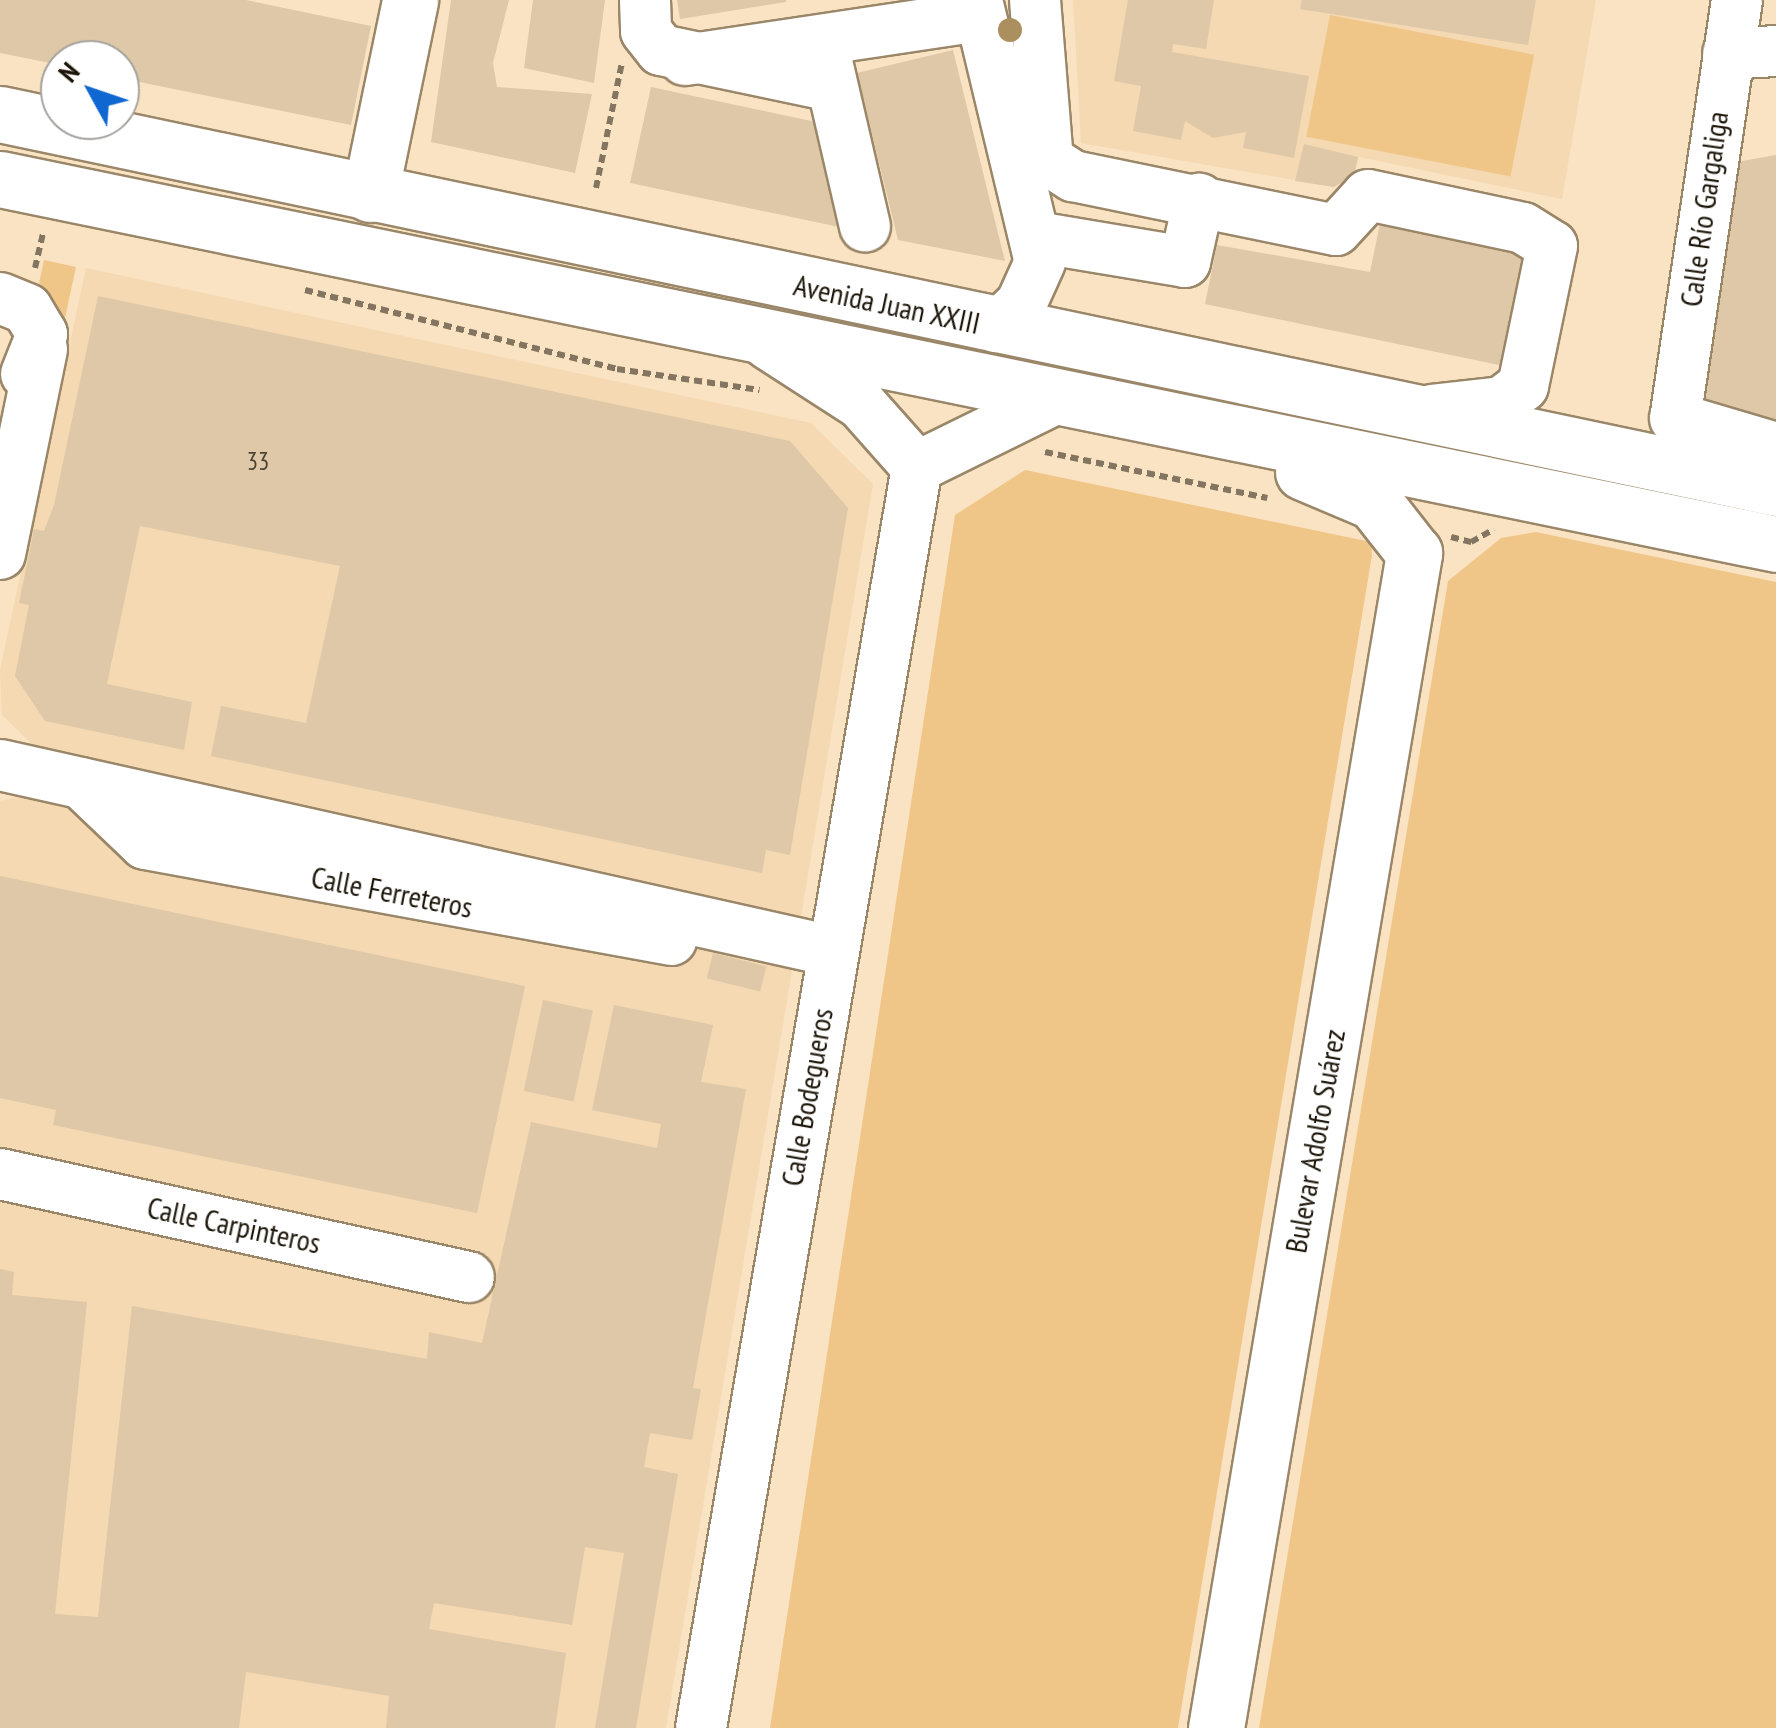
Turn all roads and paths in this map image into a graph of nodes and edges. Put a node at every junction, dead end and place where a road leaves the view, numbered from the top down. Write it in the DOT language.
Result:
graph roads {
  1 [pos="410,0"];
  2 [pos="1035,0"];
  3 [pos="1737,0"];
  4 [pos="979,8"];
  5 [pos="659,31"];
  6 [pos="823,34"];
  7 [pos="1752,52"];
  8 [pos="827,85"];
  9 [pos="0,114"];
  10 [pos="0,179"];
  11 [pos="596,188"];
  12 [pos="370,194"];
  13 [pos="1199,199"];
  14 [pos="865,226"];
  15 [pos="267,237"];
  16 [pos="1036,238"];
  17 [pos="0,298"];
  18 [pos="996,327"];
  19 [pos="751,334"];
  20 [pos="42,349"];
  21 [pos="0,384"];
  22 [pos="1057,398"];
  23 [pos="12,412"];
  24 [pos="1396,414"];
  25 [pos="1192,426"];
  26 [pos="1776,448"];
  27 [pos="917,468"];
  28 [pos="1454,478"];
  29 [pos="1776,488"];
  30 [pos="1776,544"];
  31 [pos="1414,553"];
  32 [pos="0,554"];
  33 [pos="0,765"];
  34 [pos="832,951"];
  35 [pos="0,1174"];
  36 [pos="469,1277"];
  37 [pos="701,1728"];
  38 [pos="1216,1728"];
  1 -- 12 [label="main road"];
  2 -- 13 [label="street"];
  3 -- 7 [label="street, Calle Río Gargaliga"];
  4 -- 6 [label="street"];
  4 -- 16 [label="street"];
  5 -- 6 [label="street"];
  5 -- 8 [label="street"];
  5 -- 11 [label="path"];
  6 -- 8 [label="street"];
  7 -- 26 [label="street, Calle Río Gargaliga"];
  8 -- 14 [label="street"];
  9 -- 12 [label="main road, Avenida Juan XXIII"];
  10 -- 15 [label="main road, Avenida Juan XXIII"];
  12 -- 15 [label="main road"];
  12 -- 18 [label="main road, Avenida Juan XXIII"];
  13 -- 16 [label="street"];
  13 -- 24 [label="street"];
  15 -- 19 [label="main road, Avenida Juan XXIII"];
  16 -- 18 [label="street"];
  17 -- 20 [label="street"];
  18 -- 24 [label="main road, Avenida Juan XXIII"];
  19 -- 22 [label="main road, Avenida Juan XXIII"];
  19 -- 27 [label="street"];
  20 -- 21 [label="street"];
  20 -- 23 [label="street"];
  22 -- 25 [label="main road, Avenida Juan XXIII"];
  22 -- 27 [label="street"];
  23 -- 32 [label="street"];
  24 -- 28 [label="main road"];
  24 -- 29 [label="main road, Avenida Juan XXIII"];
  25 -- 28 [label="main road, Avenida Juan XXIII"];
  25 -- 31 [label="main road"];
  27 -- 34 [label="street, Calle Bodegueros"];
  28 -- 30 [label="main road, Avenida Juan XXIII"];
  28 -- 31 [label="main road, Bulevar Adolfo Suárez"];
  31 -- 38 [label="main road, Bulevar Adolfo Suárez"];
  33 -- 34 [label="street, Calle Ferreteros"];
  34 -- 37 [label="street, Calle Bodegueros"];
  35 -- 36 [label="street, Calle Carpinteros"];
}
